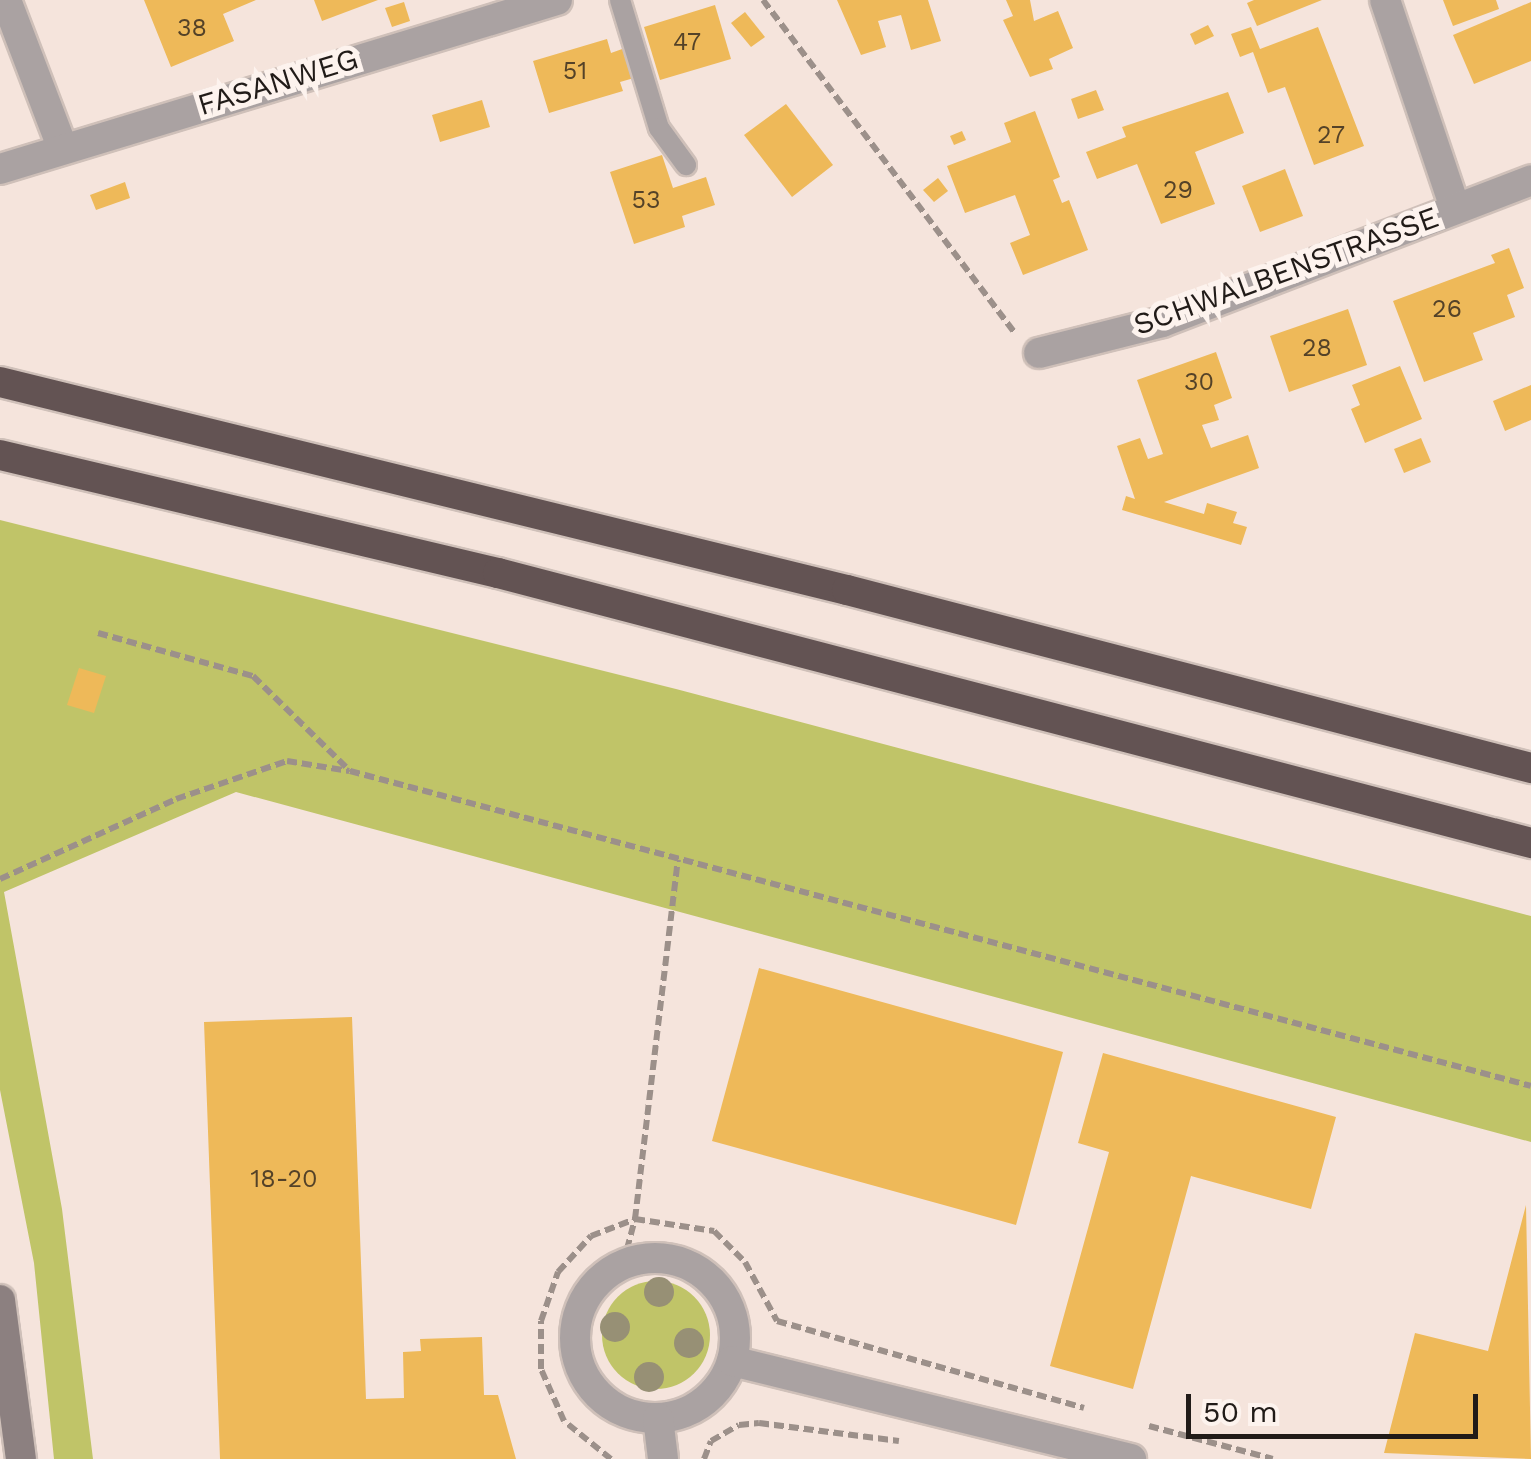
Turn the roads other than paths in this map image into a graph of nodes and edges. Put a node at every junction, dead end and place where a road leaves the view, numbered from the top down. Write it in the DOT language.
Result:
graph roads {
  1 [pos="6,0"];
  2 [pos="558,0"];
  3 [pos="620,0"];
  4 [pos="1385,0"];
  5 [pos="506,6"];
  6 [pos="62,147"];
  7 [pos="686,164"];
  8 [pos="0,169"];
  9 [pos="1531,180"];
  10 [pos="1456,208"];
  11 [pos="1039,353"];
  12 [pos="0,382"];
  13 [pos="0,455"];
  14 [pos="1531,768"];
  15 [pos="1531,843"];
  16 [pos="0,1300"];
  17 [pos="732,1362"];
  18 [pos="658,1418"];
  19 [pos="21,1459"];
  20 [pos="662,1459"];
  21 [pos="1130,1459"];
  1 -- 6 [label="street"];
  2 -- 5 [label="street, FASANWEG"];
  3 -- 7 [label="lane"];
  4 -- 10 [label="street"];
  5 -- 6 [label="street, FASANWEG"];
  6 -- 8 [label="street, FASANWEG"];
  9 -- 10 [label="street, SCHWALBENSTRASSE"];
  10 -- 11 [label="street, SCHWALBENSTRASSE"];
  12 -- 14 [label="highway"];
  13 -- 15 [label="highway"];
  16 -- 19 [label="main road"];
  17 -- 18 [label="street"];
  17 -- 18 [label="street"];
  17 -- 21 [label="street"];
  18 -- 20 [label="street"];
}
